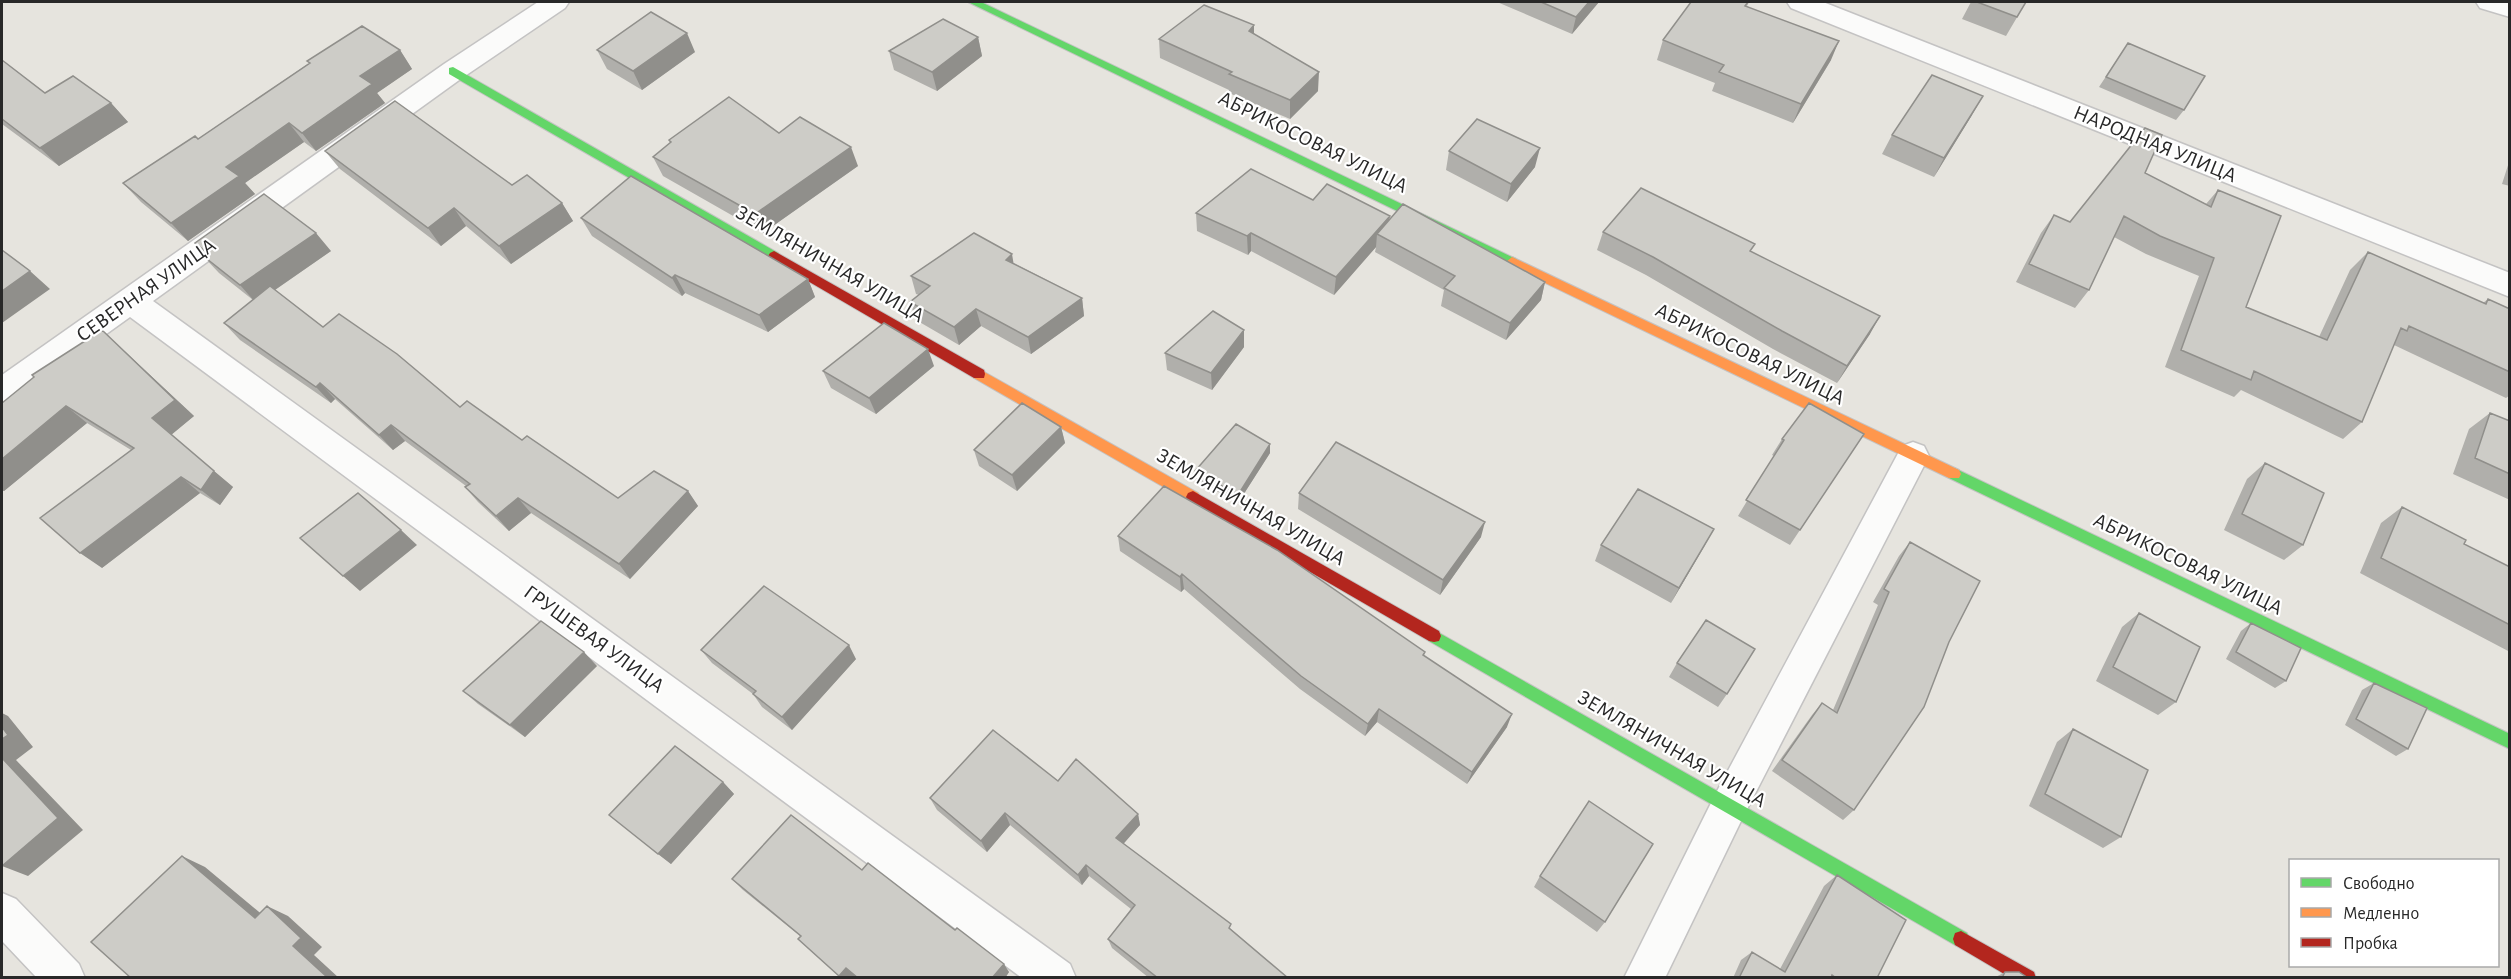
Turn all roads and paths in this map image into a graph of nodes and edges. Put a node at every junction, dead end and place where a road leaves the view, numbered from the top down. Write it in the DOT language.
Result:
graph roads {
  1 [pos="556,2"];
  2 [pos="973,2"];
  3 [pos="1800,2"];
  4 [pos="2489,2"];
  5 [pos="2510,9"];
  6 [pos="453,71"];
  7 [pos="2510,286"];
  8 [pos="131,301"];
  9 [pos="2,392"];
  10 [pos="1913,456"];
  11 [pos="2510,742"];
  12 [pos="1729,806"];
  13 [pos="2,913"];
  14 [pos="66,978"];
  15 [pos="1056,978"];
  16 [pos="1644,978"];
  17 [pos="2028,978"];
  1 -- 6 [label="street, СЕВЕРНАЯ УЛИЦА"];
  2 -- 10 [label="street, АБРИКОСОВАЯ УЛИЦА"];
  3 -- 7 [label="street, НАРОДНАЯ УЛИЦА"];
  4 -- 5 [label="street"];
  6 -- 8 [label="street, СЕВЕРНАЯ УЛИЦА"];
  6 -- 12 [label="street, ЗЕМЛЯНИЧНАЯ УЛИЦА"];
  8 -- 9 [label="street, СЕВЕРНАЯ УЛИЦА"];
  8 -- 15 [label="street, ГРУШЕВАЯ УЛИЦА"];
  10 -- 11 [label="street, АБРИКОСОВАЯ УЛИЦА"];
  10 -- 12 [label="street"];
  12 -- 16 [label="street"];
  12 -- 17 [label="street, ЗЕМЛЯНИЧНАЯ УЛИЦА"];
  13 -- 14 [label="street"];
}
